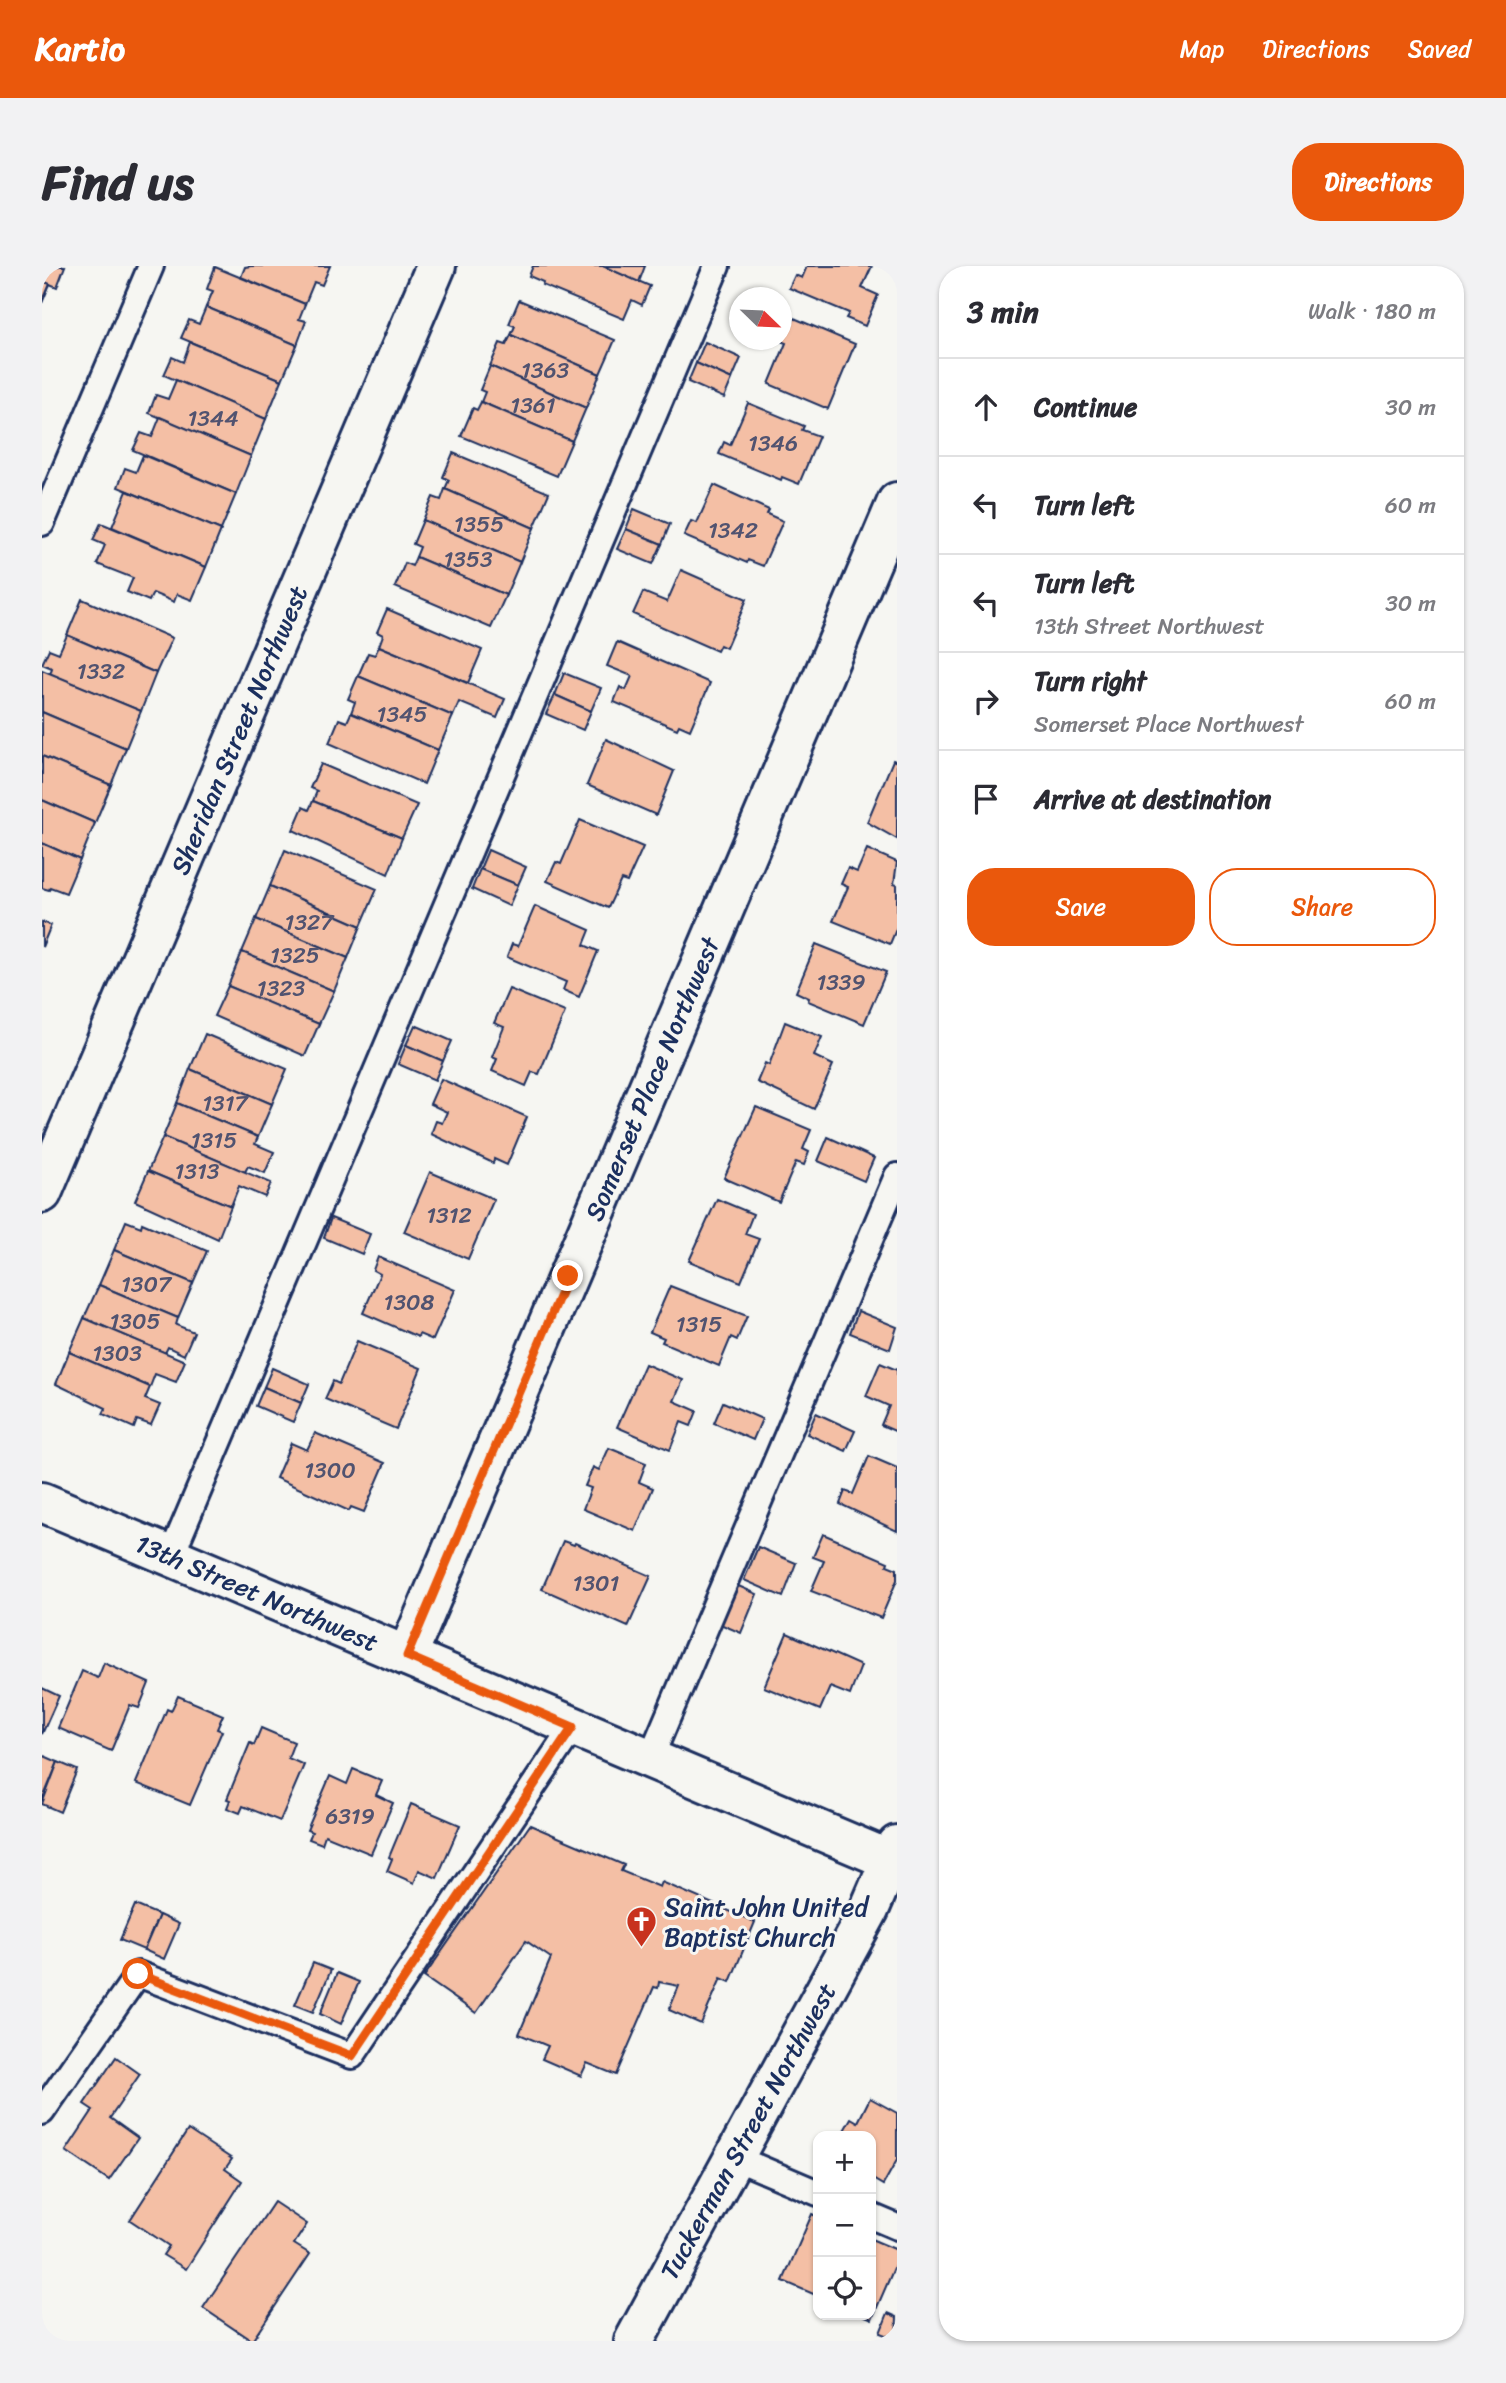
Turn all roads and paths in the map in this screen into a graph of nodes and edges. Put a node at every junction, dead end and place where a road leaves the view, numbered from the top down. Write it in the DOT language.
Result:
graph roads {
  1 [pos="151,266"];
  2 [pos="436,266"];
  3 [pos="717,266"];
  4 [pos="897,502"];
  5 [pos="42,523"];
  6 [pos="897,1176"];
  7 [pos="42,1193"];
  8 [pos="42,1502"];
  9 [pos="171,1556"];
  10 [pos="407,1656"];
  11 [pos="573,1727"];
  12 [pos="650,1759"];
  13 [pos="895,1856"];
  14 [pos="42,2112"];
  15 [pos="733,2157"];
  16 [pos="813,2191"];
  17 [pos="876,2218"];
  18 [pos="897,2227"];
  19 [pos="634,2341"];
  1 -- 5 [label="lane"];
  2 -- 7 [label="street, Sheridan Street Northwest"];
  3 -- 9 [label="lane"];
  4 -- 10 [label="street, Somerset Place Northwest"];
  6 -- 12 [label="lane"];
  8 -- 9 [label="street, 13th Street Northwest"];
  9 -- 10 [label="street, 13th Street Northwest"];
  10 -- 11 [label="street, 13th Street Northwest"];
  11 -- 12 [label="street, 13th Street Northwest"];
  11 -- 14 [label="lane"];
  12 -- 13 [label="street, 13th Street Northwest"];
  13 -- 15 [label="street, Tuckerman Street Northwest"];
  15 -- 16 [label="lane"];
  15 -- 19 [label="street, Tuckerman Street Northwest"];
  17 -- 18 [label="lane"];
}
